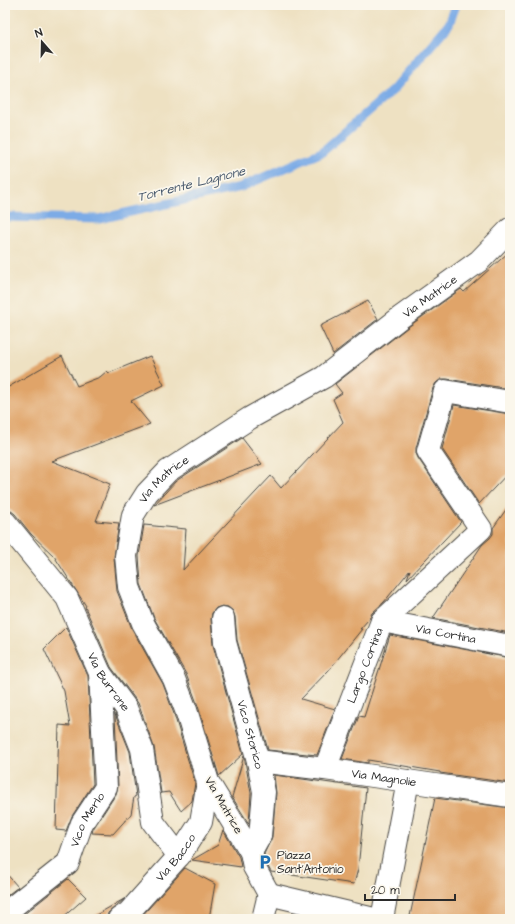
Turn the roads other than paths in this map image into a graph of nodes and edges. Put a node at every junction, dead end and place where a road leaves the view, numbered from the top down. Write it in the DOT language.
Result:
graph roads {
  1 [pos="510,229"];
  2 [pos="510,402"];
  3 [pos="5,522"];
  4 [pos="223,618"];
  5 [pos="382,621"];
  6 [pos="510,646"];
  7 [pos="100,673"];
  8 [pos="258,761"];
  9 [pos="325,768"];
  10 [pos="408,781"];
  11 [pos="208,782"];
  12 [pos="510,796"];
  13 [pos="179,856"];
  14 [pos="253,859"];
  15 [pos="269,894"];
  16 [pos="5,913"];
  17 [pos="119,919"];
  18 [pos="263,919"];
  19 [pos="374,919"];
  20 [pos="382,919"];
  1 -- 11 [label="street, Via Matrice"];
  2 -- 5 [label="street, Largo Cortina"];
  3 -- 7 [label="street, Via Burrone"];
  4 -- 8 [label="street, Vico Storico"];
  5 -- 6 [label="street, Via Cortina"];
  5 -- 9 [label="street, Largo Cortina"];
  7 -- 13 [label="street, Via Burrone"];
  7 -- 16 [label="street, Vico Merlo"];
  8 -- 9 [label="street, Via Magnolie"];
  8 -- 14 [label="street, Vico Storico"];
  9 -- 10 [label="street, Via Magnolie"];
  10 -- 12 [label="street, Via Magnolie"];
  10 -- 20 [label="street"];
  11 -- 13 [label="street, Via Bacco"];
  11 -- 14 [label="street, Via Matrice"];
  13 -- 17 [label="street, Via Bacco"];
  14 -- 15 [label="street"];
  15 -- 18 [label="street"];
  15 -- 19 [label="street"];
}
